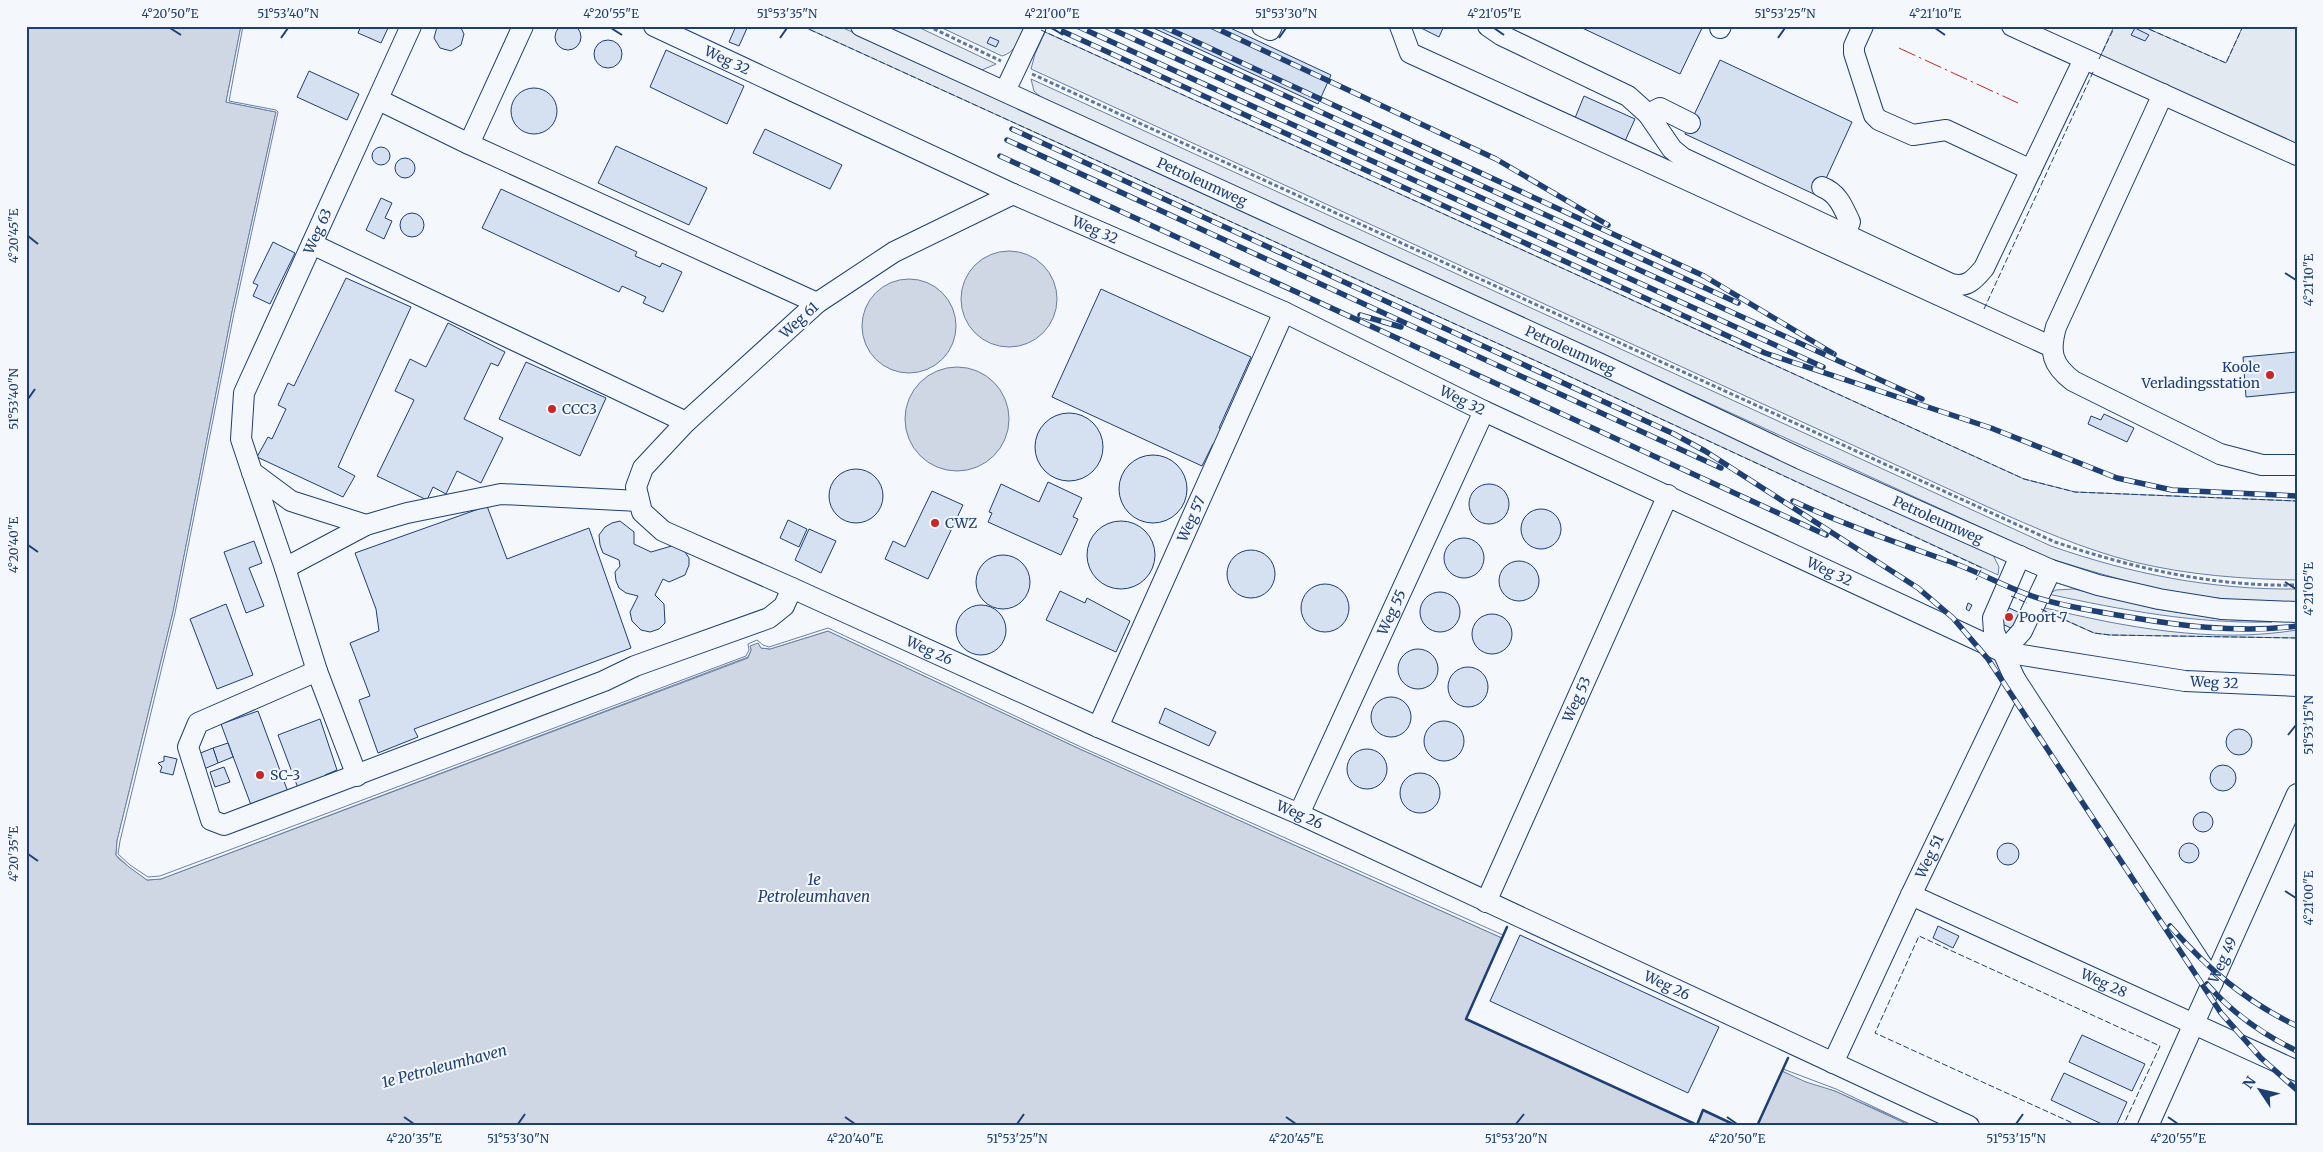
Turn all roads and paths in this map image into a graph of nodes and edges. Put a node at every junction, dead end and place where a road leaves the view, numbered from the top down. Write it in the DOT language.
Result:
graph roads {
  1 [pos="411,26"];
  2 [pos="523,26"];
  3 [pos="654,26"];
  4 [pos="861,26"];
  5 [pos="928,26"];
  6 [pos="1036,26"];
  7 [pos="1262,26"];
  8 [pos="1272,26"];
  9 [pos="1400,26"];
  10 [pos="1488,26"];
  11 [pos="1863,26"];
  12 [pos="2012,26"];
  13 [pos="2084,59"];
  14 [pos="1016,68"];
  15 [pos="1005,91"];
  16 [pos="2163,94"];
  17 [pos="379,100"];
  18 [pos="1648,114"];
  19 [pos="1690,123"];
  20 [pos="469,144"];
  21 [pos="2297,155"];
  22 [pos="2031,170"];
  23 [pos="1822,186"];
  24 [pos="1013,194"];
  25 [pos="1845,234"];
  26 [pos="312,244"];
  27 [pos="817,303"];
  28 [pos="1284,312"];
  29 [pos="2052,347"];
  30 [pos="1484,411"];
  31 [pos="686,422"];
  32 [pos="2297,465"];
  33 [pos="252,472"];
  34 [pos="1668,495"];
  35 [pos="639,501"];
  36 [pos="366,525"];
  37 [pos="2020,556"];
  38 [pos="285,568"];
  39 [pos="2051,570"];
  40 [pos="2297,585"];
  41 [pos="792,588"];
  42 [pos="2297,612"];
  43 [pos="2003,652"];
  44 [pos="317,672"];
  45 [pos="2015,679"];
  46 [pos="2297,686"];
  47 [pos="1098,728"];
  48 [pos="357,776"];
  49 [pos="2297,794"];
  50 [pos="1298,814"];
  51 [pos="1911,895"];
  52 [pos="1486,902"];
  53 [pos="2212,982"];
  54 [pos="2194,1024"];
  55 [pos="1833,1064"];
  56 [pos="2297,1071"];
  57 [pos="1969,1126"];
  58 [pos="2148,1126"];
  1 -- 17 [label="street, Weg 63"];
  2 -- 20 [label="street"];
  3 -- 24 [label="street, Weg 32"];
  4 -- 15 [label="street, Petroleumweg"];
  5 -- 14 [label="path, Petroleumweg"];
  6 -- 14 [label="street"];
  7 -- 8 [label="street"];
  9 -- 29 [label="street"];
  10 -- 18 [label="street"];
  11 -- 22 [label="street"];
  12 -- 13 [label="street"];
  13 -- 16 [label="street"];
  13 -- 22 [label="street"];
  14 -- 15 [label="street"];
  14 -- 40 [label="path, Petroleumweg"];
  15 -- 37 [label="street, Petroleumweg"];
  16 -- 21 [label="street"];
  16 -- 29 [label="street"];
  17 -- 20 [label="street"];
  17 -- 26 [label="street, Weg 63"];
  18 -- 19 [label="street"];
  18 -- 25 [label="street"];
  20 -- 27 [label="street"];
  22 -- 25 [label="street"];
  23 -- 25 [label="street"];
  24 -- 27 [label="street, Weg 61"];
  24 -- 28 [label="street, Weg 32"];
  26 -- 31 [label="street"];
  26 -- 33 [label="street, Weg 63"];
  27 -- 31 [label="street, Weg 61"];
  28 -- 30 [label="street, Weg 32"];
  28 -- 47 [label="street, Weg 57"];
  29 -- 32 [label="street"];
  30 -- 34 [label="street, Weg 32"];
  30 -- 50 [label="street, Weg 55"];
  31 -- 35 [label="street, Weg 61"];
  33 -- 36 [label="street"];
  33 -- 38 [label="street"];
  34 -- 43 [label="street, Weg 32"];
  34 -- 52 [label="street, Weg 53"];
  35 -- 36 [label="street"];
  35 -- 41 [label="street, Weg 26"];
  36 -- 38 [label="street"];
  37 -- 39 [label="street, Petroleumweg"];
  37 -- 43 [label="street"];
  38 -- 44 [label="street"];
  39 -- 42 [label="street, Petroleumweg"];
  39 -- 43 [label="street"];
  41 -- 47 [label="street, Weg 26"];
  41 -- 48 [label="street"];
  43 -- 45 [label="street"];
  43 -- 46 [label="street, Weg 32"];
  44 -- 48 [label="street"];
  44 -- 48 [label="street"];
  45 -- 51 [label="street, Weg 51"];
  45 -- 53 [label="street"];
  47 -- 50 [label="street, Weg 26"];
  49 -- 53 [label="street, Weg 49"];
  50 -- 52 [label="street, Weg 26"];
  51 -- 54 [label="street, Weg 28"];
  51 -- 55 [label="street, Weg 51"];
  52 -- 55 [label="street, Weg 26"];
  53 -- 54 [label="street, Weg 49"];
  54 -- 56 [label="street, Weg 28"];
  54 -- 58 [label="street, Weg 49"];
  55 -- 57 [label="street, Weg 26"];
}
